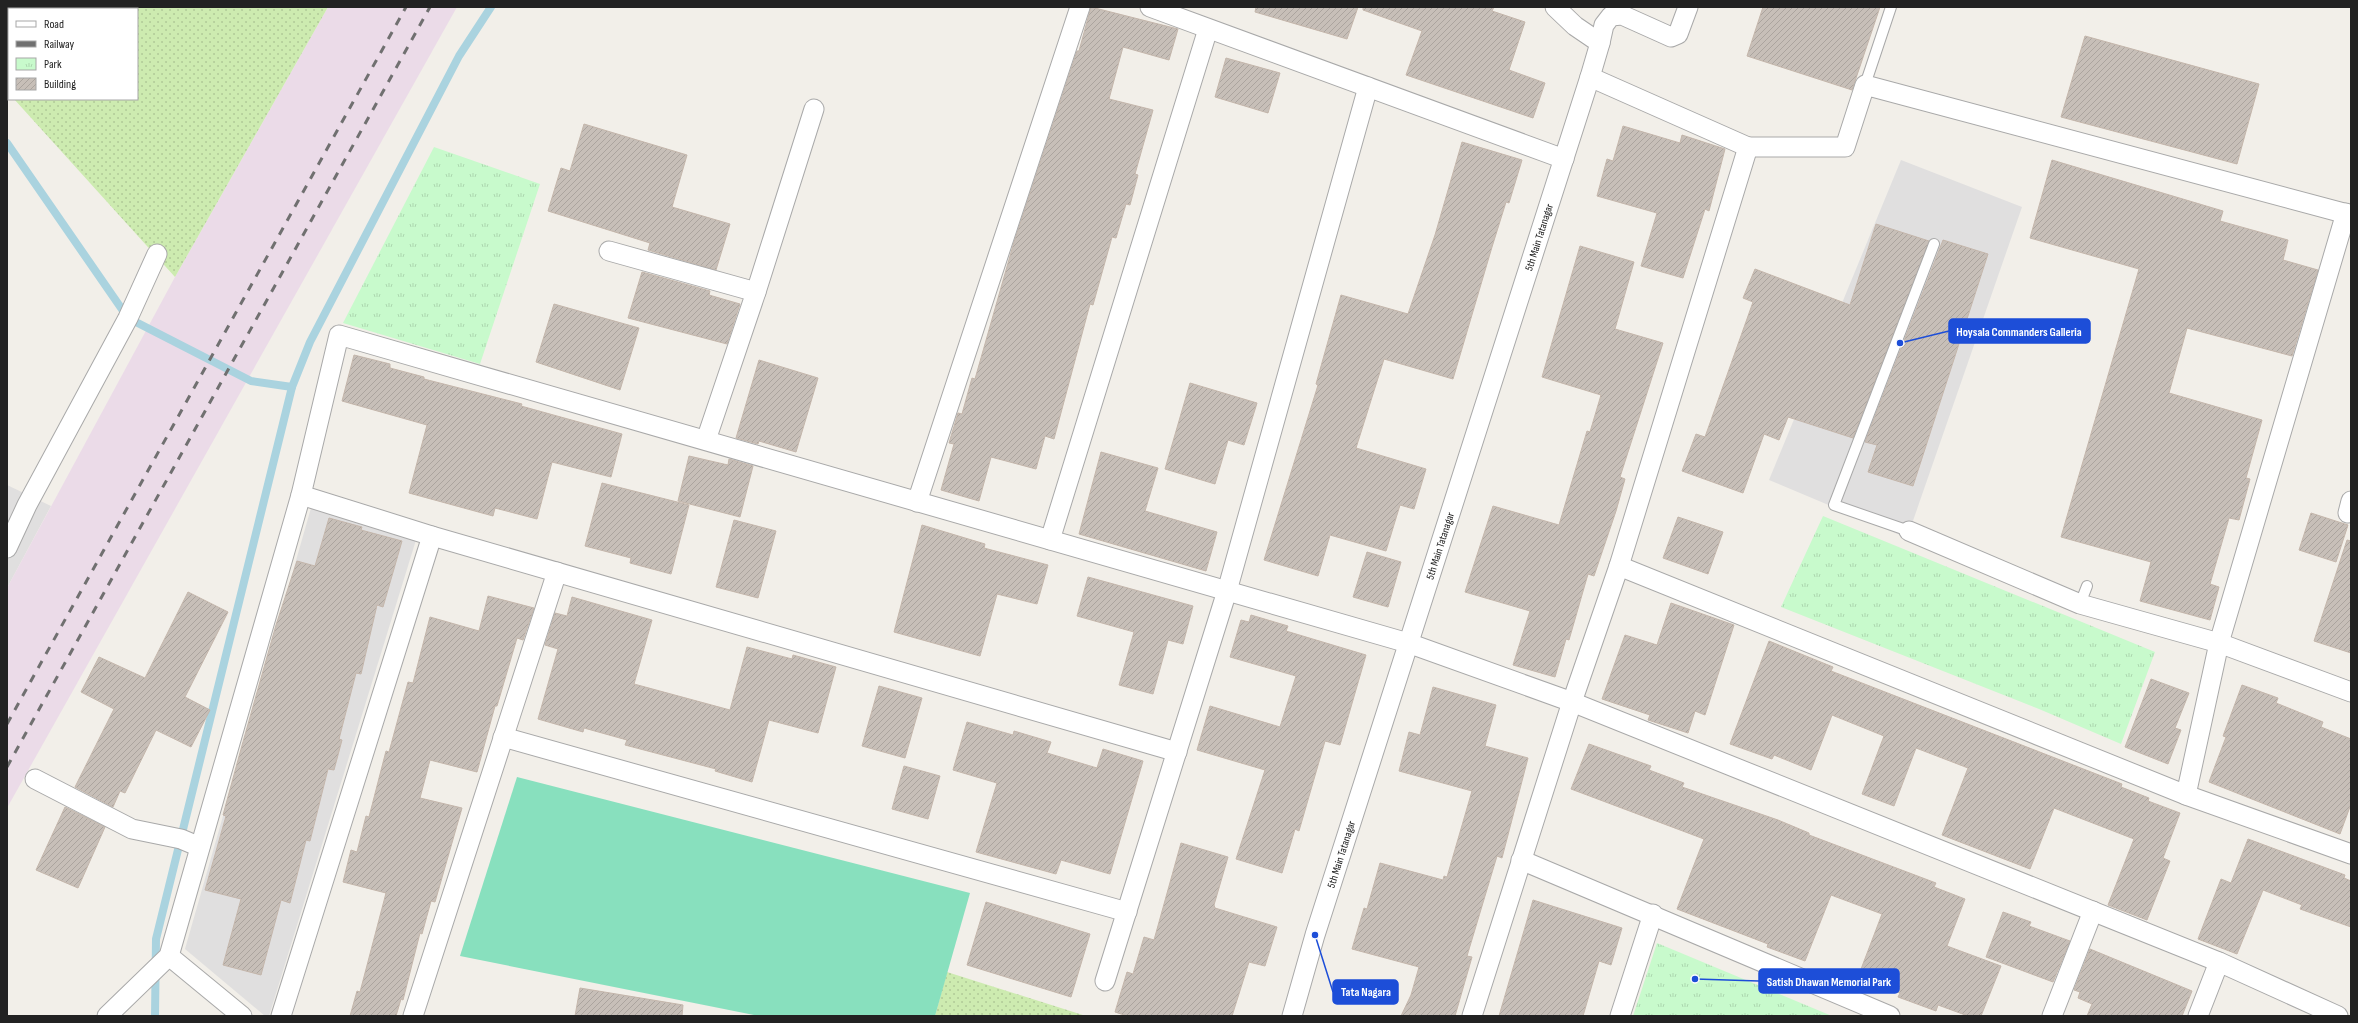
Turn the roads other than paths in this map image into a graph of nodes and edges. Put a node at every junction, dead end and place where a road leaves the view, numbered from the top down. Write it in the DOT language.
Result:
graph roads {
  1 [pos="1080,7"];
  2 [pos="1150,7"];
  3 [pos="1555,7"];
  4 [pos="1688,7"];
  5 [pos="1891,7"];
  6 [pos="1208,28"];
  7 [pos="1600,43"];
  8 [pos="1590,77"];
  9 [pos="1865,85"];
  10 [pos="1368,87"];
  11 [pos="814,109"];
  12 [pos="1748,147"];
  13 [pos="1564,159"];
  14 [pos="2349,214"];
  15 [pos="1934,244"];
  16 [pos="609,251"];
  17 [pos="156,254"];
  18 [pos="756,292"];
  19 [pos="706,440"];
  20 [pos="302,495"];
  21 [pos="917,502"];
  22 [pos="1909,531"];
  23 [pos="432,536"];
  24 [pos="1050,540"];
  25 [pos="7,548"];
  26 [pos="1619,566"];
  27 [pos="557,572"];
  28 [pos="2087,586"];
  29 [pos="1227,591"];
  30 [pos="2080,604"];
  31 [pos="1408,643"];
  32 [pos="2220,643"];
  33 [pos="2351,692"];
  34 [pos="1572,702"];
  35 [pos="503,737"];
  36 [pos="1177,752"];
  37 [pos="35,779"];
  38 [pos="2186,795"];
  39 [pos="200,847"];
  40 [pos="2351,854"];
  41 [pos="1521,860"];
  42 [pos="2093,911"];
  43 [pos="1127,912"];
  44 [pos="1653,914"];
  45 [pos="167,957"];
  46 [pos="2220,962"];
  47 [pos="1105,981"];
  48 [pos="108,1016"];
  49 [pos="242,1016"];
  50 [pos="281,1016"];
  51 [pos="413,1016"];
  52 [pos="1292,1016"];
  53 [pos="1472,1016"];
  54 [pos="1620,1016"];
  55 [pos="1890,1016"];
  56 [pos="2052,1016"];
  57 [pos="2198,1016"];
  58 [pos="2338,1016"];
  1 -- 21 [label="street"];
  2 -- 6 [label="street"];
  3 -- 7 [label="street"];
  4 -- 7 [label="street, 5th Main Tatanagar"];
  5 -- 9 [label="lane"];
  6 -- 10 [label="street"];
  6 -- 24 [label="street"];
  7 -- 8 [label="street, 5th Main Tatanagar"];
  8 -- 12 [label="street"];
  8 -- 13 [label="street, 5th Main Tatanagar"];
  9 -- 12 [label="street"];
  9 -- 14 [label="street"];
  10 -- 13 [label="street"];
  10 -- 29 [label="street"];
  11 -- 18 [label="street"];
  12 -- 26 [label="street"];
  13 -- 31 [label="street, 5th Main Tatanagar"];
  14 -- 32 [label="street"];
  15 -- 22 [label="lane"];
  16 -- 18 [label="street"];
  17 -- 25 [label="street"];
  18 -- 19 [label="street"];
  19 -- 20 [label="street"];
  19 -- 21 [label="street"];
  20 -- 23 [label="street"];
  20 -- 39 [label="street"];
  21 -- 24 [label="street"];
  22 -- 30 [label="street"];
  23 -- 27 [label="street"];
  23 -- 50 [label="street"];
  24 -- 29 [label="street"];
  26 -- 34 [label="street"];
  26 -- 38 [label="street"];
  27 -- 35 [label="street"];
  27 -- 36 [label="street"];
  28 -- 30 [label="lane"];
  29 -- 31 [label="street"];
  29 -- 36 [label="street"];
  30 -- 32 [label="street"];
  31 -- 34 [label="street"];
  31 -- 52 [label="street, 5th Main Tatanagar"];
  32 -- 33 [label="street"];
  32 -- 38 [label="street"];
  34 -- 41 [label="street"];
  34 -- 42 [label="street"];
  35 -- 43 [label="street"];
  35 -- 51 [label="street"];
  36 -- 43 [label="street"];
  37 -- 39 [label="street"];
  38 -- 40 [label="street"];
  39 -- 45 [label="street"];
  41 -- 44 [label="street"];
  41 -- 53 [label="street"];
  42 -- 46 [label="street"];
  42 -- 56 [label="street"];
  43 -- 47 [label="street"];
  44 -- 54 [label="street"];
  44 -- 55 [label="street"];
  45 -- 48 [label="street"];
  45 -- 49 [label="street"];
  46 -- 57 [label="street"];
  46 -- 58 [label="street"];
}
